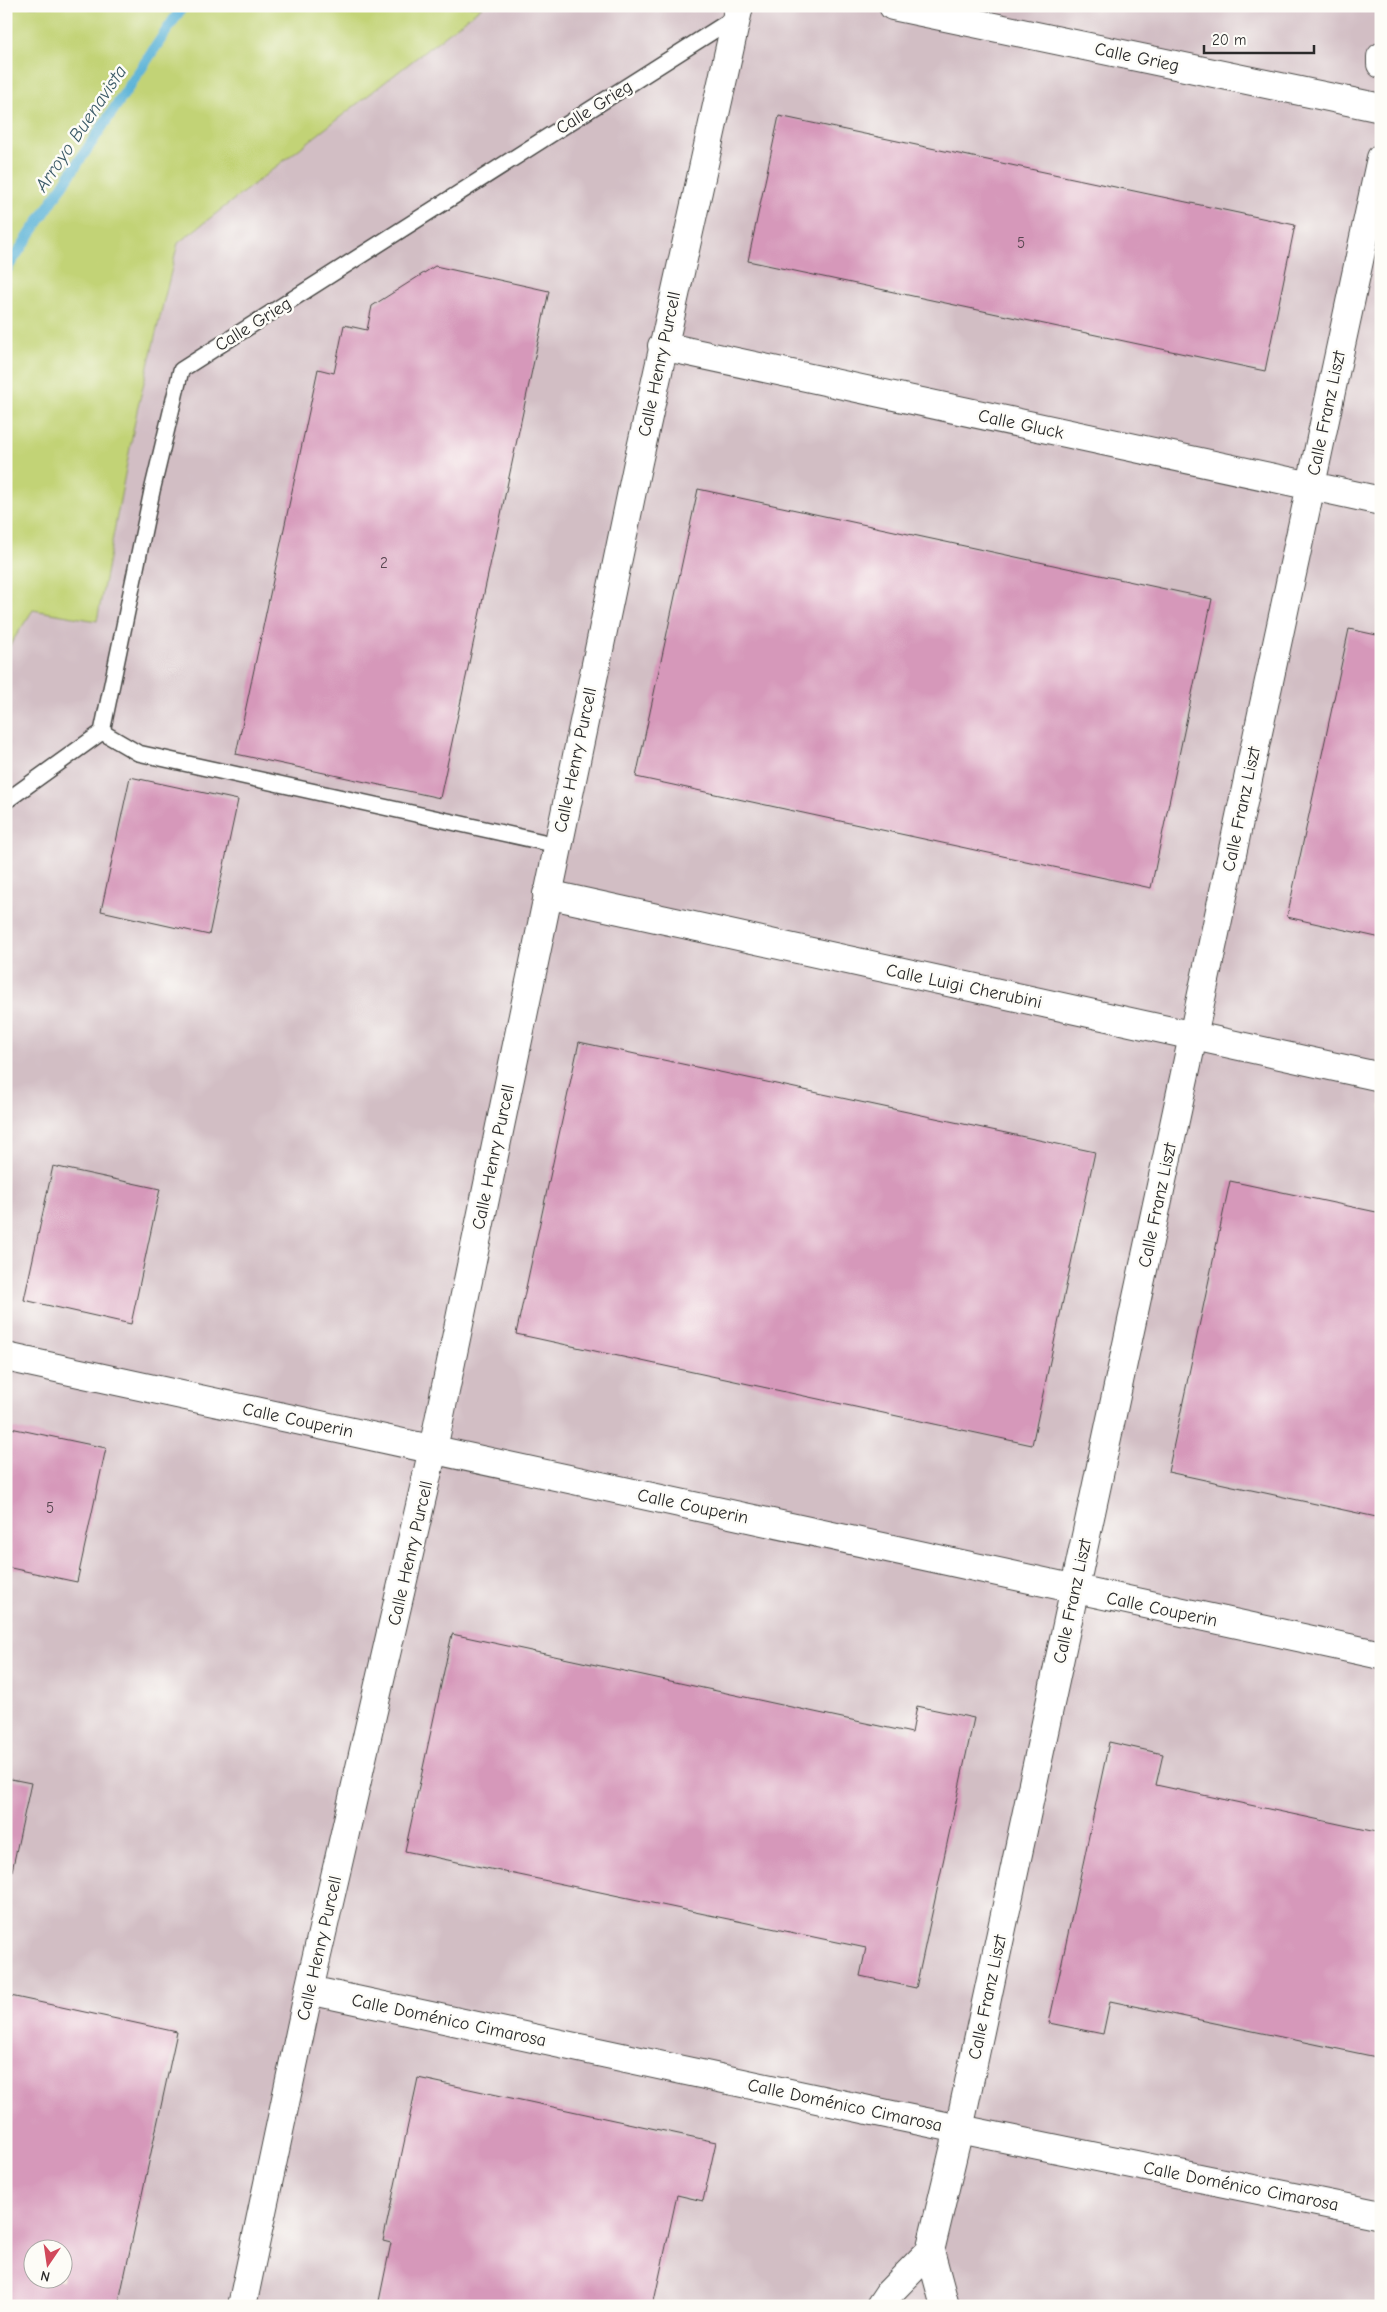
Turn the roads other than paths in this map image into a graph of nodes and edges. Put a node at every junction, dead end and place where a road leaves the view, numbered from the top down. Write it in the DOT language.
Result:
graph roads {
  1 [pos="893,6"];
  2 [pos="738,11"];
  3 [pos="1381,57"];
  4 [pos="1381,64"];
  5 [pos="1381,108"];
  6 [pos="1381,158"];
  7 [pos="662,346"];
  8 [pos="1310,486"];
  9 [pos="1381,501"];
  10 [pos="102,732"];
  11 [pos="6,801"];
  12 [pos="557,845"];
  13 [pos="547,894"];
  14 [pos="1193,1036"];
  15 [pos="1381,1077"];
  16 [pos="6,1357"];
  17 [pos="433,1449"];
  18 [pos="1074,1590"];
  19 [pos="1381,1655"];
  20 [pos="310,1990"];
  21 [pos="959,2129"];
  22 [pos="1381,2215"];
  23 [pos="930,2251"];
  24 [pos="242,2306"];
  25 [pos="880,2306"];
  26 [pos="945,2306"];
  1 -- 5 [label="street, Calle Grieg"];
  2 -- 7 [label="street, Calle Henry Purcell"];
  2 -- 10 [label="lane, Calle Grieg"];
  3 -- 4 [label="street"];
  6 -- 8 [label="street, Calle Franz Liszt"];
  7 -- 8 [label="street, Calle Gluck"];
  7 -- 12 [label="street, Calle Henry Purcell"];
  8 -- 9 [label="street, Calle Gluck"];
  8 -- 14 [label="street, Calle Franz Liszt"];
  10 -- 11 [label="lane"];
  10 -- 12 [label="lane"];
  12 -- 13 [label="street, Calle Henry Purcell"];
  13 -- 14 [label="street, Calle Luigi Cherubini"];
  13 -- 17 [label="street, Calle Henry Purcell"];
  14 -- 15 [label="street, Calle Luigi Cherubini"];
  14 -- 18 [label="street, Calle Franz Liszt"];
  16 -- 17 [label="street, Calle Couperin"];
  17 -- 18 [label="street, Calle Couperin"];
  17 -- 20 [label="street, Calle Henry Purcell"];
  18 -- 19 [label="street, Calle Couperin"];
  18 -- 21 [label="street, Calle Franz Liszt"];
  20 -- 21 [label="street, Calle Doménico Cimarosa"];
  20 -- 24 [label="street, Calle Henry Purcell"];
  21 -- 22 [label="street, Calle Doménico Cimarosa"];
  21 -- 23 [label="street, Calle Franz Liszt"];
  23 -- 25 [label="street, Calle Franz Liszt"];
  23 -- 26 [label="street, Calle Franz Liszt"];
}
